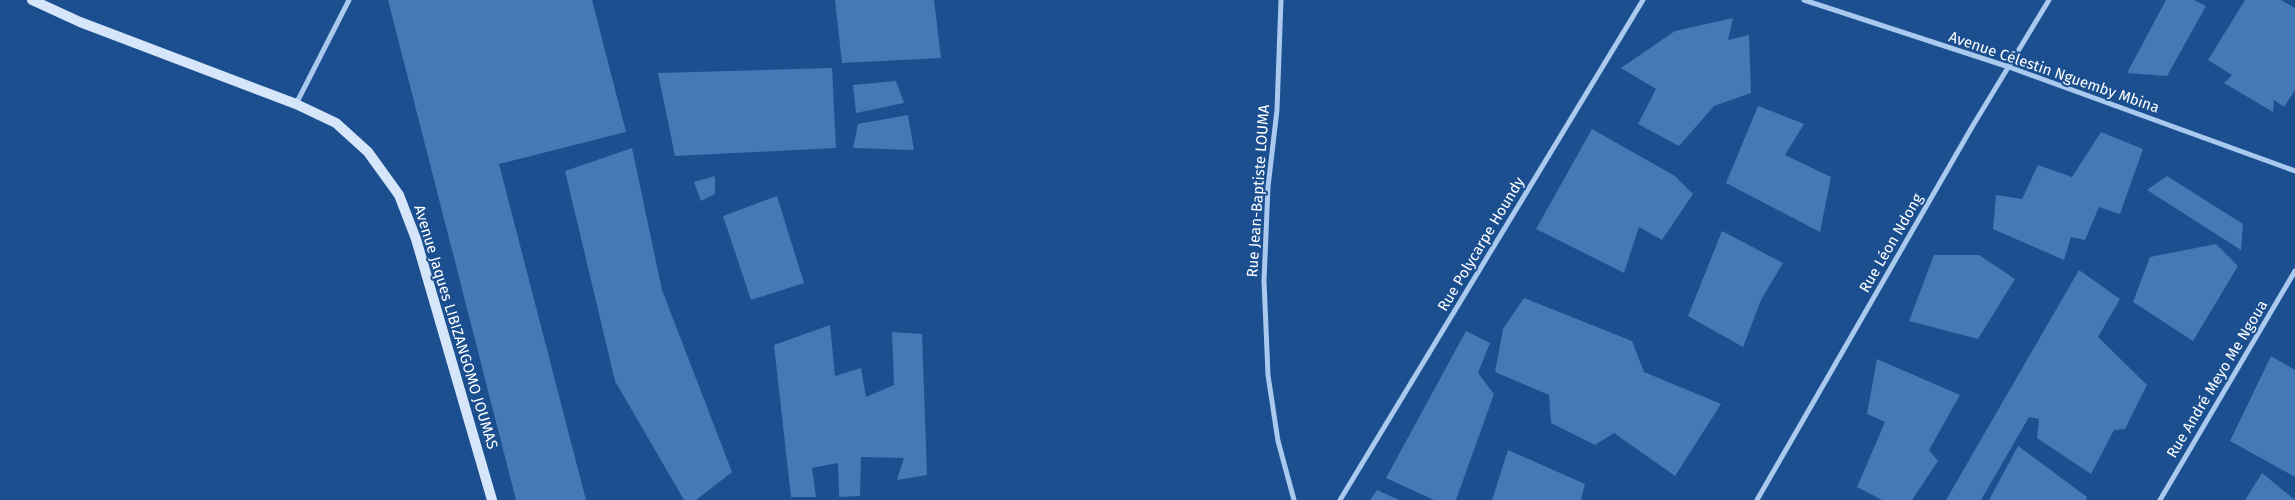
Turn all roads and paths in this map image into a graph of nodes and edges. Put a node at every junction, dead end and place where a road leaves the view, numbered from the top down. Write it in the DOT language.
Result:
graph roads {
  1 [pos="32,0"];
  2 [pos="349,0"];
  3 [pos="1281,0"];
  4 [pos="1643,0"];
  5 [pos="1804,0"];
  6 [pos="2049,0"];
  7 [pos="2009,67"];
  8 [pos="296,104"];
  9 [pos="2295,171"];
  10 [pos="2295,271"];
  11 [pos="492,500"];
  12 [pos="1294,500"];
  13 [pos="1340,500"];
  14 [pos="1757,500"];
  15 [pos="2160,500"];
  1 -- 8 [label="main road, Avenue Jaques LIBIZANGOMO JOUMAS"];
  2 -- 8 [label="street"];
  3 -- 12 [label="street, Rue Jean-Baptiste LOUMA"];
  4 -- 13 [label="street, Rue Polycarpe Houndy"];
  5 -- 7 [label="street, Avenue Célestin Nguemby Mbina"];
  6 -- 7 [label="street, Rue Léon Ndong"];
  7 -- 9 [label="street, Avenue Célestin Nguemby Mbina"];
  7 -- 14 [label="street, Rue Léon Ndong"];
  8 -- 11 [label="main road, Avenue Jaques LIBIZANGOMO JOUMAS"];
  10 -- 15 [label="street, Rue André Meyo Me Ngoua"];
}
